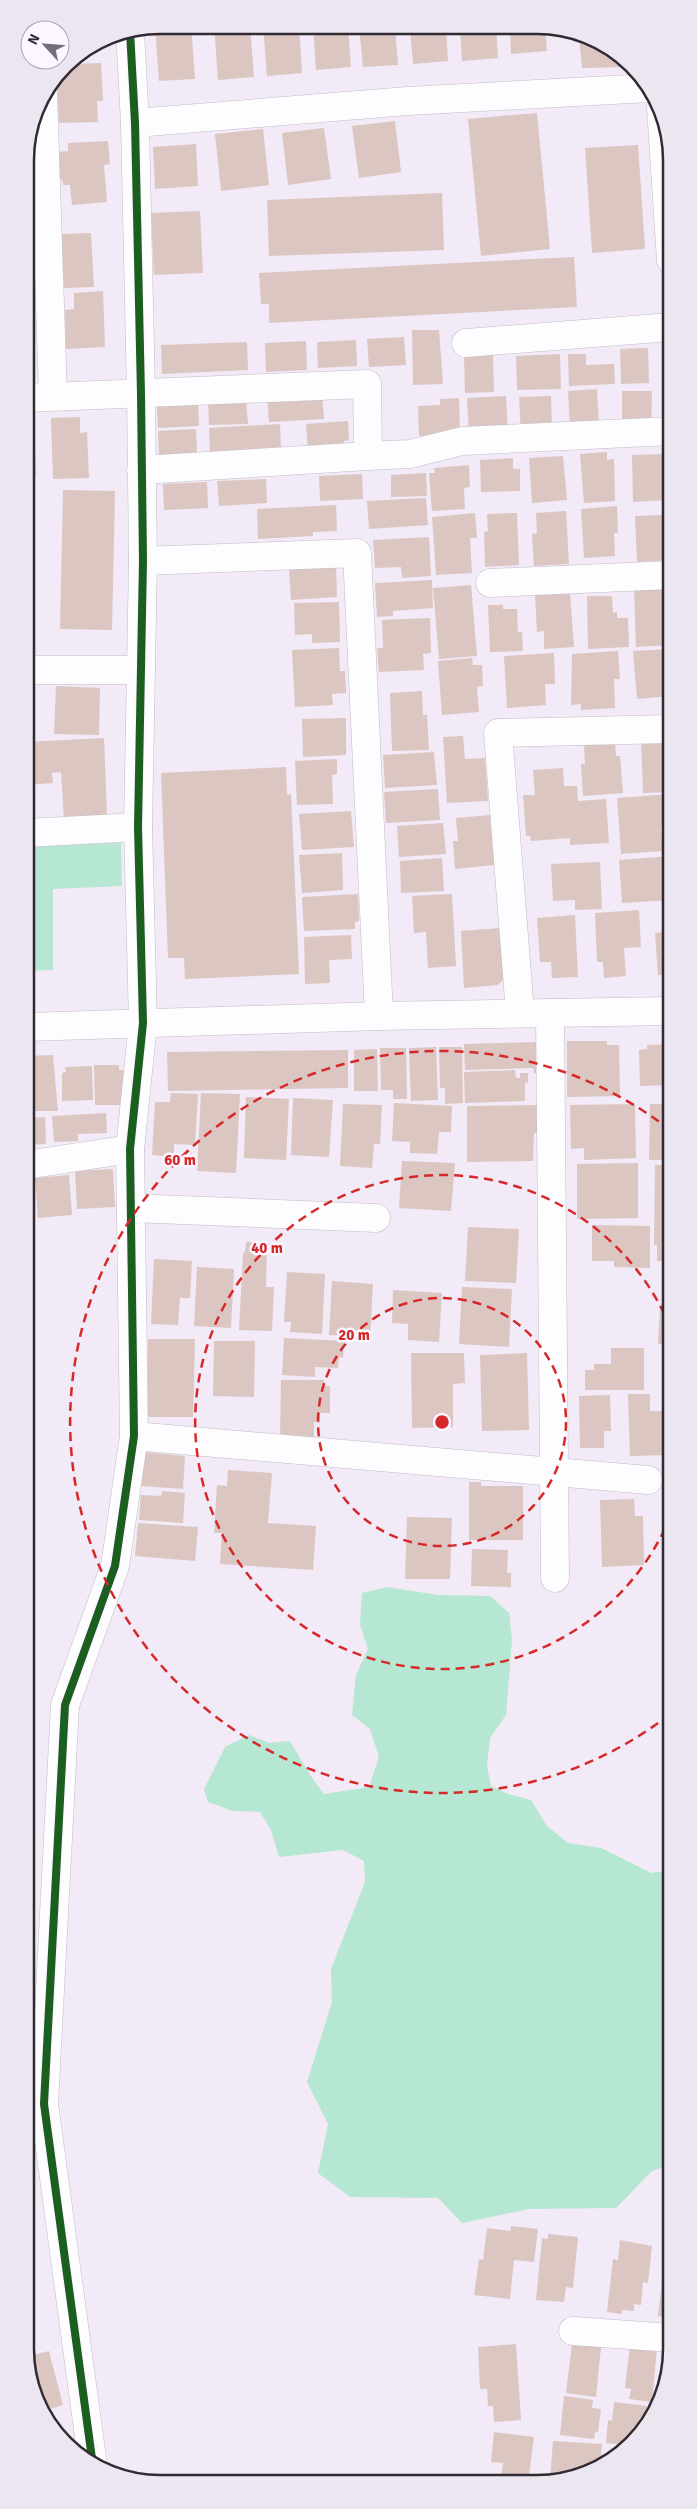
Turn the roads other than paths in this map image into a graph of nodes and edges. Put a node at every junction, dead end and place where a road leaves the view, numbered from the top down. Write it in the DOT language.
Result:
graph roads {
  1 [pos="130,37"];
  2 [pos="641,88"];
  3 [pos="43,110"];
  4 [pos="135,123"];
  5 [pos="663,328"];
  6 [pos="466,343"];
  7 [pos="141,394"];
  8 [pos="53,396"];
  9 [pos="34,397"];
  10 [pos="663,431"];
  11 [pos="368,456"];
  12 [pos="141,470"];
  13 [pos="143,561"];
  14 [pos="663,576"];
  15 [pos="490,583"];
  16 [pos="34,670"];
  17 [pos="141,670"];
  18 [pos="663,729"];
  19 [pos="138,827"];
  20 [pos="34,833"];
  21 [pos="663,1011"];
  22 [pos="520,1013"];
  23 [pos="550,1013"];
  24 [pos="379,1016"];
  25 [pos="143,1023"];
  26 [pos="34,1027"];
  27 [pos="130,1149"];
  28 [pos="34,1164"];
  29 [pos="131,1208"];
  30 [pos="376,1218"];
  31 [pos="134,1436"];
  32 [pos="553,1472"];
  33 [pos="648,1480"];
  34 [pos="555,1578"];
  35 [pos="572,2330"];
  36 [pos="663,2337"];
  37 [pos="91,2455"];
  1 -- 4 [label="street"];
  2 -- 4 [label="street"];
  3 -- 8 [label="street"];
  4 -- 7 [label="street"];
  5 -- 6 [label="street"];
  7 -- 8 [label="street"];
  7 -- 11 [label="street"];
  7 -- 12 [label="street"];
  8 -- 9 [label="street"];
  10 -- 11 [label="street"];
  11 -- 12 [label="street"];
  12 -- 13 [label="street"];
  13 -- 17 [label="street"];
  13 -- 24 [label="street"];
  14 -- 15 [label="street"];
  16 -- 17 [label="street"];
  17 -- 19 [label="street"];
  18 -- 22 [label="street"];
  19 -- 20 [label="street"];
  19 -- 25 [label="street"];
  21 -- 23 [label="street"];
  22 -- 23 [label="street"];
  22 -- 24 [label="street"];
  23 -- 32 [label="street"];
  24 -- 25 [label="street"];
  25 -- 26 [label="street"];
  25 -- 27 [label="street"];
  27 -- 28 [label="street"];
  27 -- 29 [label="street"];
  29 -- 30 [label="street"];
  29 -- 31 [label="street"];
  31 -- 32 [label="street"];
  31 -- 37 [label="street"];
  32 -- 33 [label="street"];
  32 -- 34 [label="street"];
  35 -- 36 [label="street"];
}
